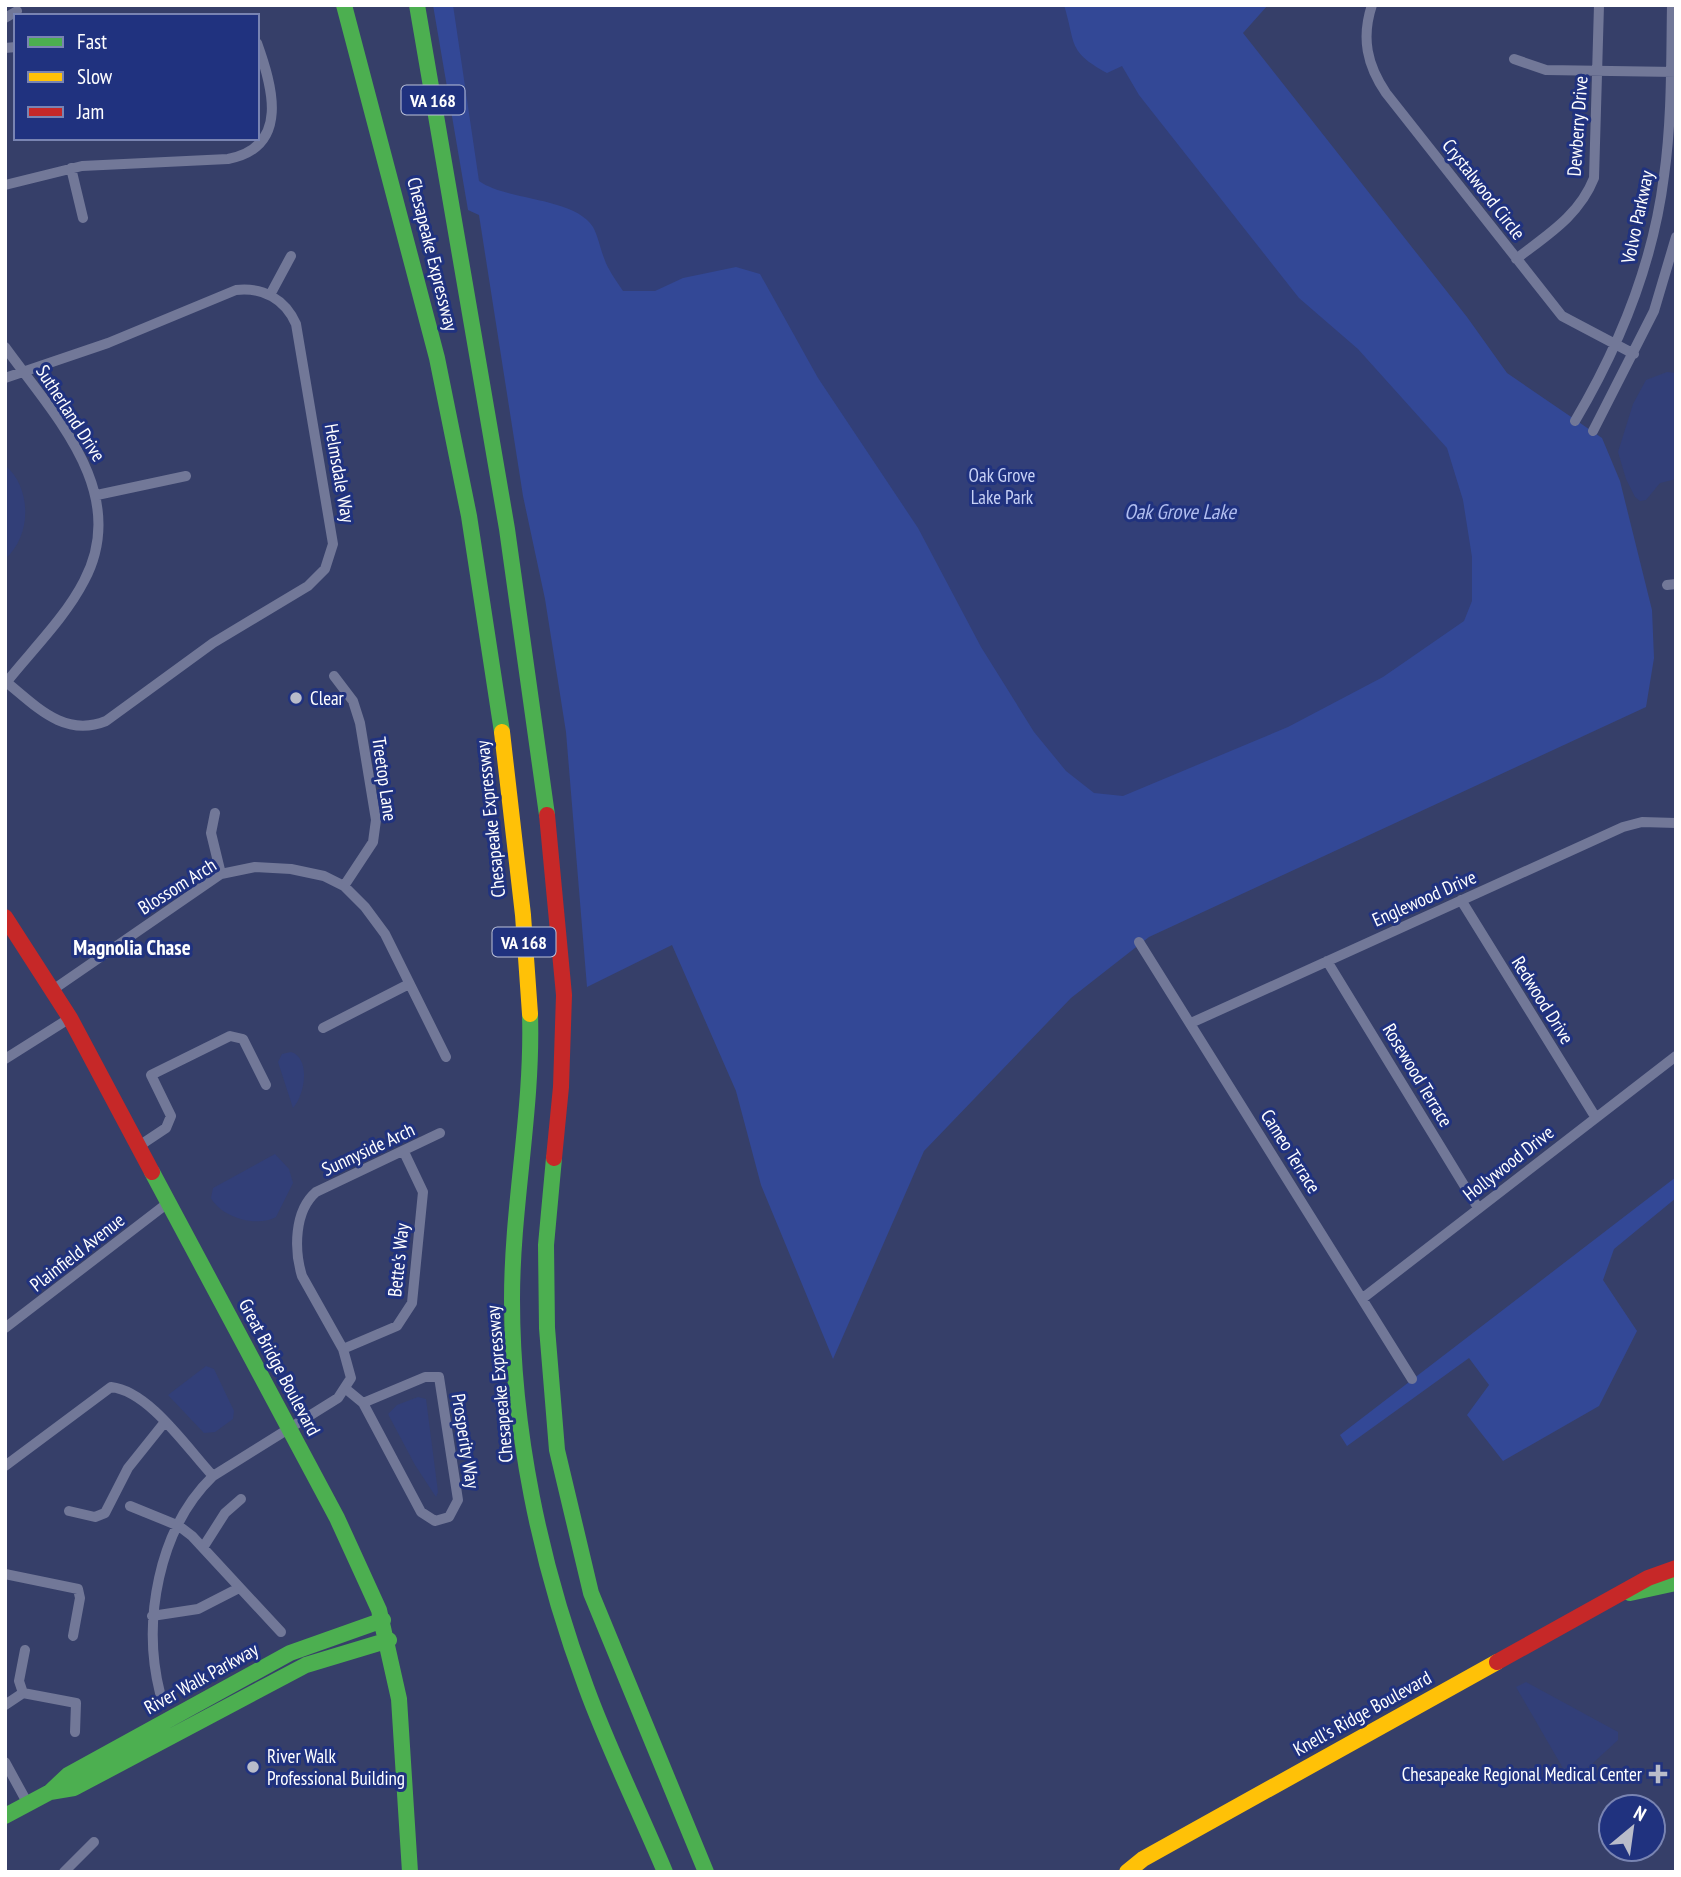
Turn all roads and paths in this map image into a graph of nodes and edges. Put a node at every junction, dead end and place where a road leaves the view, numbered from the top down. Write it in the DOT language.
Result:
graph roads {
  1 [pos="344,5"];
  2 [pos="417,5"];
  3 [pos="1372,5"];
  4 [pos="1600,5"];
  5 [pos="1672,5"];
  6 [pos="17,11"];
  7 [pos="5,18"];
  8 [pos="259,50"];
  9 [pos="1514,59"];
  10 [pos="1598,70"];
  11 [pos="1673,72"];
  12 [pos="71,168"];
  13 [pos="5,185"];
  14 [pos="83,218"];
  15 [pos="1676,237"];
  16 [pos="291,256"];
  17 [pos="1516,259"];
  18 [pos="270,295"];
  19 [pos="1616,345"];
  20 [pos="5,347"];
  21 [pos="1634,354"];
  22 [pos="23,372"];
  23 [pos="5,377"];
  24 [pos="1575,421"];
  25 [pos="1592,431"];
  26 [pos="186,476"];
  27 [pos="97,495"];
  28 [pos="334,676"];
  29 [pos="6,682"];
  30 [pos="215,813"];
  31 [pos="1676,823"];
  32 [pos="221,874"];
  33 [pos="344,886"];
  34 [pos="1461,900"];
  35 [pos="5,917"];
  36 [pos="1139,942"];
  37 [pos="1327,961"];
  38 [pos="409,984"];
  39 [pos="54,989"];
  40 [pos="70,1018"];
  41 [pos="1191,1023"];
  42 [pos="323,1028"];
  43 [pos="1676,1056"];
  44 [pos="446,1057"];
  45 [pos="5,1059"];
  46 [pos="266,1084"];
  47 [pos="1596,1118"];
  48 [pos="440,1133"];
  49 [pos="139,1146"];
  50 [pos="404,1153"];
  51 [pos="169,1202"];
  52 [pos="1478,1208"];
  53 [pos="1363,1298"];
  54 [pos="5,1328"];
  55 [pos="343,1349"];
  56 [pos="1412,1379"];
  57 [pos="346,1389"];
  58 [pos="363,1403"];
  59 [pos="164,1423"];
  60 [pos="288,1428"];
  61 [pos="5,1466"];
  62 [pos="213,1476"];
  63 [pos="241,1499"];
  64 [pos="130,1506"];
  65 [pos="69,1511"];
  66 [pos="179,1526"];
  67 [pos="204,1546"];
  68 [pos="1676,1568"];
  69 [pos="5,1574"];
  70 [pos="1676,1583"];
  71 [pos="239,1588"];
  72 [pos="1620,1595"];
  73 [pos="152,1616"];
  74 [pos="383,1620"];
  75 [pos="281,1632"];
  76 [pos="73,1636"];
  77 [pos="389,1640"];
  78 [pos="25,1650"];
  79 [pos="23,1693"];
  80 [pos="159,1693"];
  81 [pos="5,1705"];
  82 [pos="75,1732"];
  83 [pos="5,1762"];
  84 [pos="50,1792"];
  85 [pos="28,1804"];
  86 [pos="5,1816"];
  87 [pos="94,1842"];
  88 [pos="64,1872"];
  89 [pos="410,1872"];
  90 [pos="666,1872"];
  91 [pos="706,1872"];
  92 [pos="1127,1872"];
  1 -- 90 [label="main road, Chesapeake Expressway / VA 168"];
  2 -- 91 [label="main road, Chesapeake Expressway / VA 168"];
  3 -- 17 [label="street, Crystalwood Circle"];
  4 -- 10 [label="street, Dewberry Drive"];
  5 -- 11 [label="street, Volvo Parkway"];
  6 -- 7 [label="street"];
  8 -- 12 [label="street"];
  9 -- 10 [label="street"];
  10 -- 11 [label="street"];
  10 -- 17 [label="street, Dewberry Drive"];
  11 -- 19 [label="street, Volvo Parkway"];
  12 -- 13 [label="street"];
  12 -- 14 [label="street"];
  15 -- 21 [label="street"];
  16 -- 18 [label="street"];
  17 -- 19 [label="street, Crystalwood Circle"];
  18 -- 22 [label="street"];
  18 -- 29 [label="street, Helmsdale Way"];
  19 -- 21 [label="street, Crystalwood Circle"];
  19 -- 24 [label="street, Volvo Parkway"];
  20 -- 22 [label="street, Sutherland Drive"];
  21 -- 25 [label="street"];
  22 -- 23 [label="street"];
  22 -- 27 [label="street, Sutherland Drive"];
  26 -- 27 [label="street"];
  27 -- 29 [label="street, Sutherland Drive"];
  28 -- 33 [label="street, Treetop Lane"];
  30 -- 32 [label="street"];
  31 -- 34 [label="street, Englewood Drive"];
  32 -- 33 [label="street, Blossom Arch"];
  32 -- 39 [label="street, Blossom Arch"];
  33 -- 38 [label="street, Blossom Arch"];
  34 -- 37 [label="street, Englewood Drive"];
  34 -- 47 [label="street, Redwood Drive"];
  35 -- 39 [label="main road, Great Bridge Boulevard"];
  36 -- 41 [label="street, Cameo Terrace"];
  37 -- 41 [label="street, Englewood Drive"];
  37 -- 52 [label="street, Rosewood Terrace"];
  38 -- 42 [label="street"];
  38 -- 44 [label="street, Blossom Arch"];
  39 -- 40 [label="main road, Great Bridge Boulevard"];
  40 -- 45 [label="street"];
  40 -- 49 [label="main road, Great Bridge Boulevard"];
  41 -- 53 [label="street, Cameo Terrace"];
  43 -- 47 [label="street, Hollywood Drive"];
  46 -- 49 [label="street"];
  47 -- 52 [label="street, Hollywood Drive"];
  48 -- 50 [label="street, Sunnyside Arch"];
  49 -- 51 [label="main road, Great Bridge Boulevard"];
  50 -- 55 [label="street, Bette's Way"];
  50 -- 55 [label="street, Sunnyside Arch"];
  51 -- 54 [label="street, Plainfield Avenue"];
  51 -- 60 [label="main road, Great Bridge Boulevard"];
  52 -- 53 [label="street, Hollywood Drive"];
  53 -- 56 [label="street, Cameo Terrace"];
  55 -- 57 [label="street"];
  57 -- 58 [label="street, Prosperity Way"];
  57 -- 60 [label="street"];
  58 -- 58 [label="street, Prosperity Way"];
  59 -- 61 [label="street"];
  59 -- 62 [label="street"];
  59 -- 65 [label="street"];
  60 -- 62 [label="street"];
  60 -- 74 [label="main road, Great Bridge Boulevard"];
  62 -- 66 [label="street"];
  63 -- 67 [label="street"];
  64 -- 66 [label="street"];
  66 -- 67 [label="street"];
  66 -- 73 [label="street"];
  67 -- 71 [label="street"];
  68 -- 72 [label="main road, Knell's Ridge Boulevard"];
  69 -- 76 [label="street"];
  70 -- 72 [label="main road, Knell's Ridge Boulevard"];
  71 -- 73 [label="street"];
  71 -- 75 [label="street"];
  72 -- 92 [label="main road, Knell's Ridge Boulevard"];
  73 -- 80 [label="street"];
  74 -- 77 [label="main road, Great Bridge Boulevard"];
  74 -- 84 [label="main road, River Walk Parkway"];
  77 -- 84 [label="main road, River Walk Parkway"];
  77 -- 89 [label="main road, Great Bridge Boulevard"];
  78 -- 79 [label="street"];
  79 -- 81 [label="street"];
  79 -- 82 [label="street"];
  83 -- 85 [label="street"];
  84 -- 85 [label="main road, River Walk Parkway"];
  85 -- 86 [label="main road, River Walk Parkway"];
  87 -- 88 [label="street"];
}
